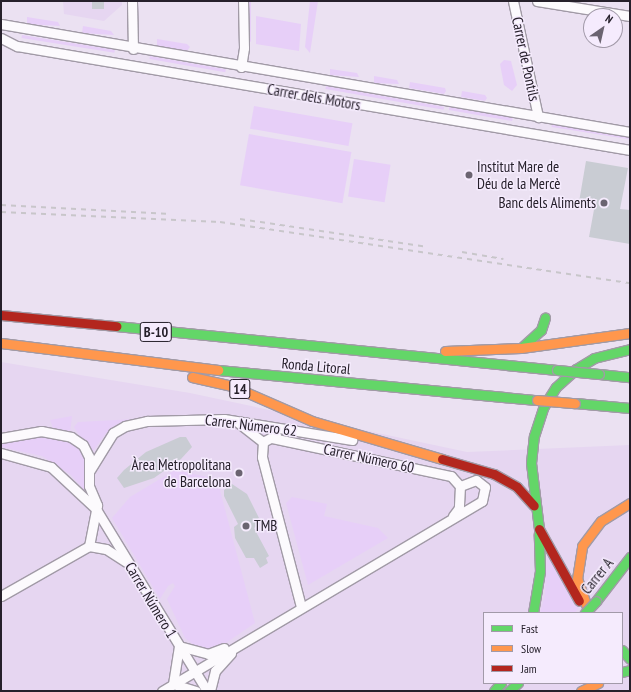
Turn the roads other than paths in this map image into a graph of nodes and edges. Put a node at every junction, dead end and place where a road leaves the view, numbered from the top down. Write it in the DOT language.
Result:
graph roads {
  1 [pos="132,1"];
  2 [pos="243,1"];
  3 [pos="513,1"];
  4 [pos="537,1"];
  5 [pos="630,16"];
  6 [pos="1,24"];
  7 [pos="1,38"];
  8 [pos="133,49"];
  9 [pos="241,67"];
  10 [pos="538,117"];
  11 [pos="630,132"];
  12 [pos="630,150"];
  13 [pos="1,315"];
  14 [pos="545,318"];
  15 [pos="630,333"];
  16 [pos="1,343"];
  17 [pos="312,346"];
  18 [pos="521,348"];
  19 [pos="39,349"];
  20 [pos="630,349"];
  21 [pos="630,377"];
  22 [pos="630,408"];
  23 [pos="236,421"];
  24 [pos="279,427"];
  25 [pos="1,438"];
  26 [pos="272,438"];
  27 [pos="263,442"];
  28 [pos="1,453"];
  29 [pos="432,457"];
  30 [pos="90,470"];
  31 [pos="460,486"];
  32 [pos="630,503"];
  33 [pos="534,506"];
  34 [pos="96,509"];
  35 [pos="453,516"];
  36 [pos="539,529"];
  37 [pos="89,546"];
  38 [pos="630,557"];
  39 [pos="134,570"];
  40 [pos="1,596"];
  41 [pos="301,607"];
  42 [pos="533,612"];
  43 [pos="586,612"];
  44 [pos="588,612"];
  45 [pos="589,612"];
  46 [pos="240,643"];
  47 [pos="178,646"];
  48 [pos="195,672"];
  49 [pos="173,684"];
  50 [pos="517,684"];
  51 [pos="596,684"];
  52 [pos="162,691"];
  53 [pos="196,691"];
  54 [pos="207,691"];
  55 [pos="210,691"];
  56 [pos="509,691"];
  57 [pos="581,691"];
  1 -- 8 [label="street"];
  2 -- 9 [label="street"];
  3 -- 10 [label="street, Carrer de Pontils"];
  4 -- 5 [label="street"];
  6 -- 8 [label="street, Carrer dels Motors"];
  7 -- 12 [label="street, Carrer dels Motors"];
  8 -- 9 [label="street, Carrer dels Motors"];
  9 -- 10 [label="street, Carrer dels Motors"];
  10 -- 11 [label="street, Carrer dels Motors"];
  13 -- 17 [label="main road, Ronda Litoral / B-10"];
  14 -- 18 [label="main road"];
  15 -- 18 [label="main road"];
  16 -- 19 [label="main road, Ronda Litoral / B-10"];
  17 -- 18 [label="main road"];
  17 -- 21 [label="main road, Ronda Litoral / B-10, bridge"];
  19 -- 22 [label="main road, Ronda Litoral / B-10, bridge"];
  19 -- 29 [label="main road, 14"];
  20 -- 33 [label="main road"];
  23 -- 24 [label="street, Carrer Número 62"];
  23 -- 27 [label="street"];
  23 -- 30 [label="street, Carrer Número 62"];
  24 -- 26 [label="street"];
  24 -- 29 [label="street, Carrer Número 62"];
  25 -- 30 [label="street, Carrer Número 62"];
  26 -- 27 [label="street"];
  26 -- 31 [label="street, Carrer Número 60"];
  27 -- 41 [label="street"];
  28 -- 34 [label="street"];
  29 -- 33 [label="main road"];
  30 -- 34 [label="street, Carrer Número 62"];
  31 -- 35 [label="street"];
  31 -- 35 [label="street"];
  32 -- 45 [label="main road"];
  33 -- 36 [label="main road"];
  34 -- 37 [label="street"];
  34 -- 39 [label="street, Carrer Número 1"];
  35 -- 41 [label="street"];
  36 -- 42 [label="main road"];
  36 -- 44 [label="main road"];
  37 -- 39 [label="street"];
  37 -- 40 [label="street"];
  38 -- 43 [label="main road, Carrer A, bridge"];
  39 -- 47 [label="street, Carrer Número 1"];
  41 -- 46 [label="street"];
  46 -- 47 [label="street"];
  46 -- 48 [label="street"];
  46 -- 55 [label="street"];
  47 -- 48 [label="street, Carrer Número 1"];
  47 -- 49 [label="street"];
  48 -- 49 [label="street"];
  48 -- 54 [label="street, Carrer Número 1"];
  49 -- 52 [label="street"];
  49 -- 53 [label="street"];
  50 -- 56 [label="main road"];
  51 -- 57 [label="main road"];
}
